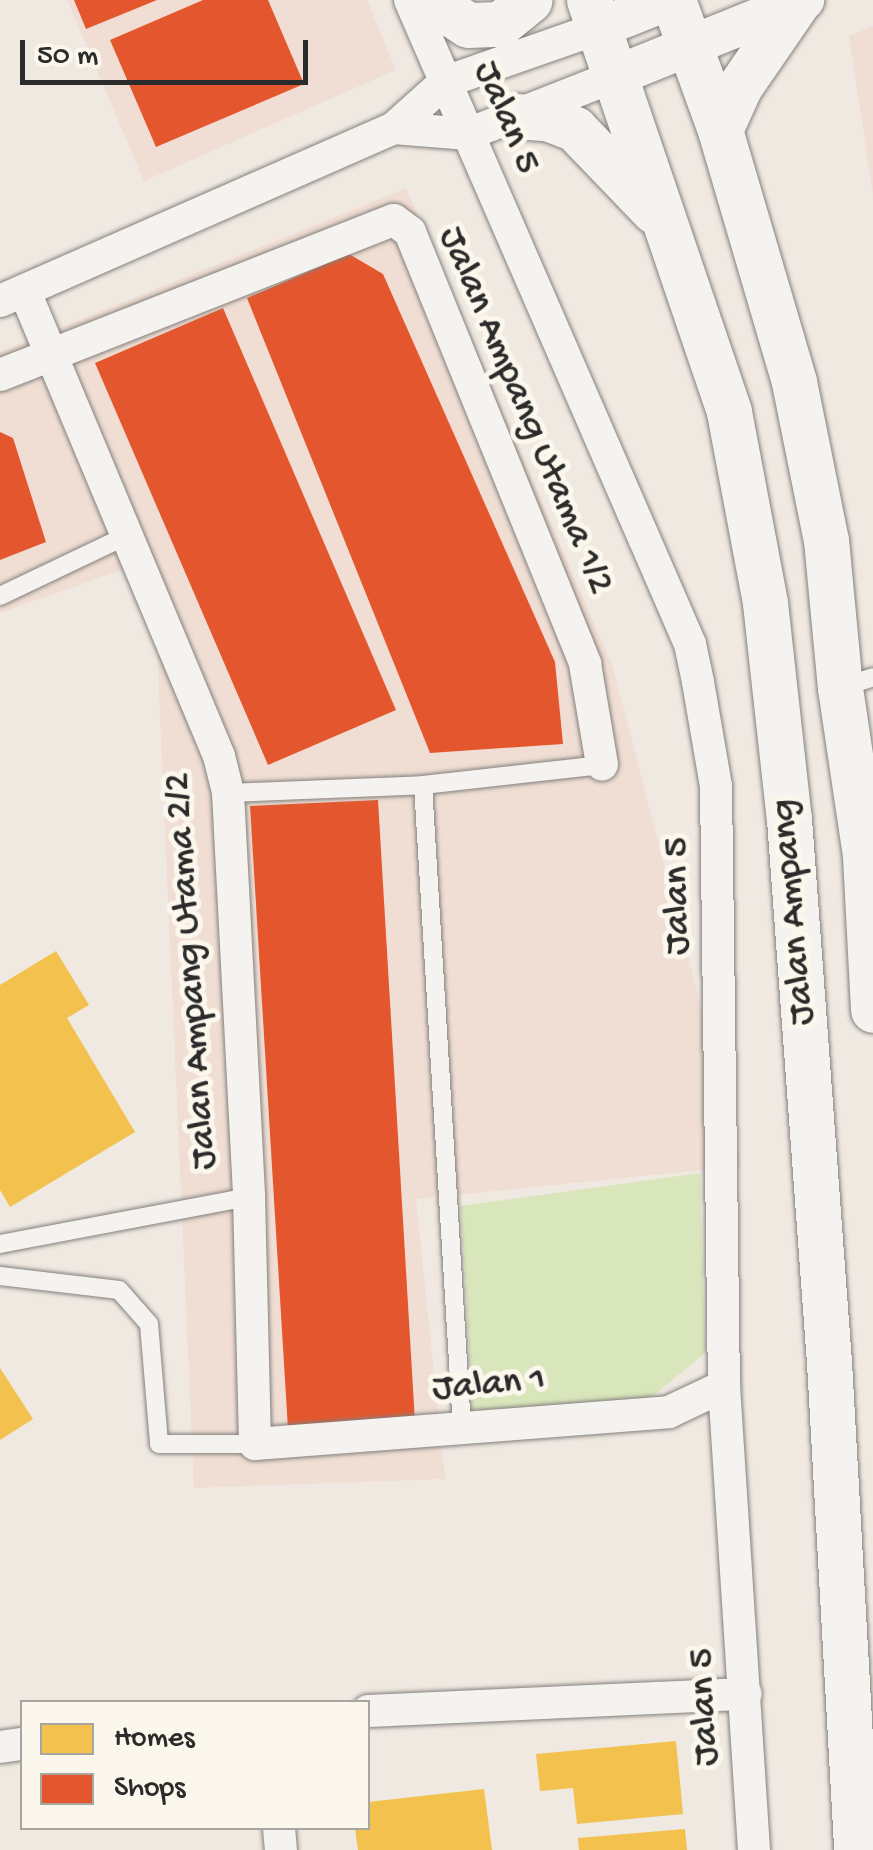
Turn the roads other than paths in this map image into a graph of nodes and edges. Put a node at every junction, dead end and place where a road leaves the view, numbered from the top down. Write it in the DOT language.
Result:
graph roads {
  1 [pos="410,0"];
  2 [pos="430,0"];
  3 [pos="530,0"];
  4 [pos="671,0"];
  5 [pos="800,2"];
  6 [pos="594,14"];
  7 [pos="690,46"];
  8 [pos="616,76"];
  9 [pos="445,82"];
  10 [pos="514,116"];
  11 [pos="394,128"];
  12 [pos="720,130"];
  13 [pos="468,134"];
  14 [pos="668,227"];
  15 [pos="12,296"];
  16 [pos="48,355"];
  17 [pos="0,376"];
  18 [pos="126,536"];
  19 [pos="0,596"];
  20 [pos="856,683"];
  21 [pos="602,765"];
  22 [pos="423,785"];
  23 [pos="228,793"];
  24 [pos="869,856"];
  25 [pos="873,1010"];
  26 [pos="250,1197"];
  27 [pos="0,1244"];
  28 [pos="0,1276"];
  29 [pos="724,1386"];
  30 [pos="462,1429"];
  31 [pos="255,1444"];
  32 [pos="746,1694"];
  33 [pos="370,1711"];
  34 [pos="754,1850"];
  35 [pos="856,1850"];
  1 -- 9 [label="street, Jalan 5"];
  2 -- 3 [label="main road"];
  4 -- 6 [label="street"];
  4 -- 7 [label="main road, Jalan Ampang"];
  5 -- 7 [label="street"];
  5 -- 12 [label="main road"];
  6 -- 8 [label="main road, Jalan Ampang"];
  6 -- 9 [label="street"];
  7 -- 8 [label="street"];
  7 -- 12 [label="main road, Jalan Ampang"];
  8 -- 10 [label="street"];
  8 -- 14 [label="main road, Jalan Ampang"];
  9 -- 11 [label="street"];
  9 -- 13 [label="street, Jalan 5"];
  10 -- 13 [label="street"];
  10 -- 14 [label="main road"];
  11 -- 13 [label="street"];
  11 -- 15 [label="street"];
  12 -- 20 [label="main road, Jalan Ampang"];
  13 -- 29 [label="street, Jalan 5"];
  14 -- 35 [label="main road, Jalan Ampang"];
  15 -- 16 [label="street, Jalan Ampang Utama 2/2"];
  16 -- 17 [label="street"];
  16 -- 18 [label="street, Jalan Ampang Utama 2/2"];
  16 -- 21 [label="street, Jalan Ampang Utama 1/2"];
  18 -- 19 [label="lane"];
  18 -- 23 [label="street, Jalan Ampang Utama 2/2"];
  20 -- 24 [label="main road, Jalan Ampang"];
  21 -- 22 [label="lane"];
  22 -- 23 [label="lane"];
  22 -- 30 [label="lane"];
  23 -- 26 [label="street, Jalan Ampang Utama 2/2"];
  24 -- 25 [label="main road, Jalan Ampang"];
  26 -- 27 [label="lane"];
  26 -- 31 [label="street, Jalan Ampang Utama 2/2"];
  28 -- 31 [label="lane"];
  29 -- 30 [label="street, Jalan 1"];
  29 -- 32 [label="street, Jalan 5"];
  30 -- 31 [label="street, Jalan 1"];
  32 -- 33 [label="street"];
  32 -- 34 [label="street, Jalan 5"];
}
